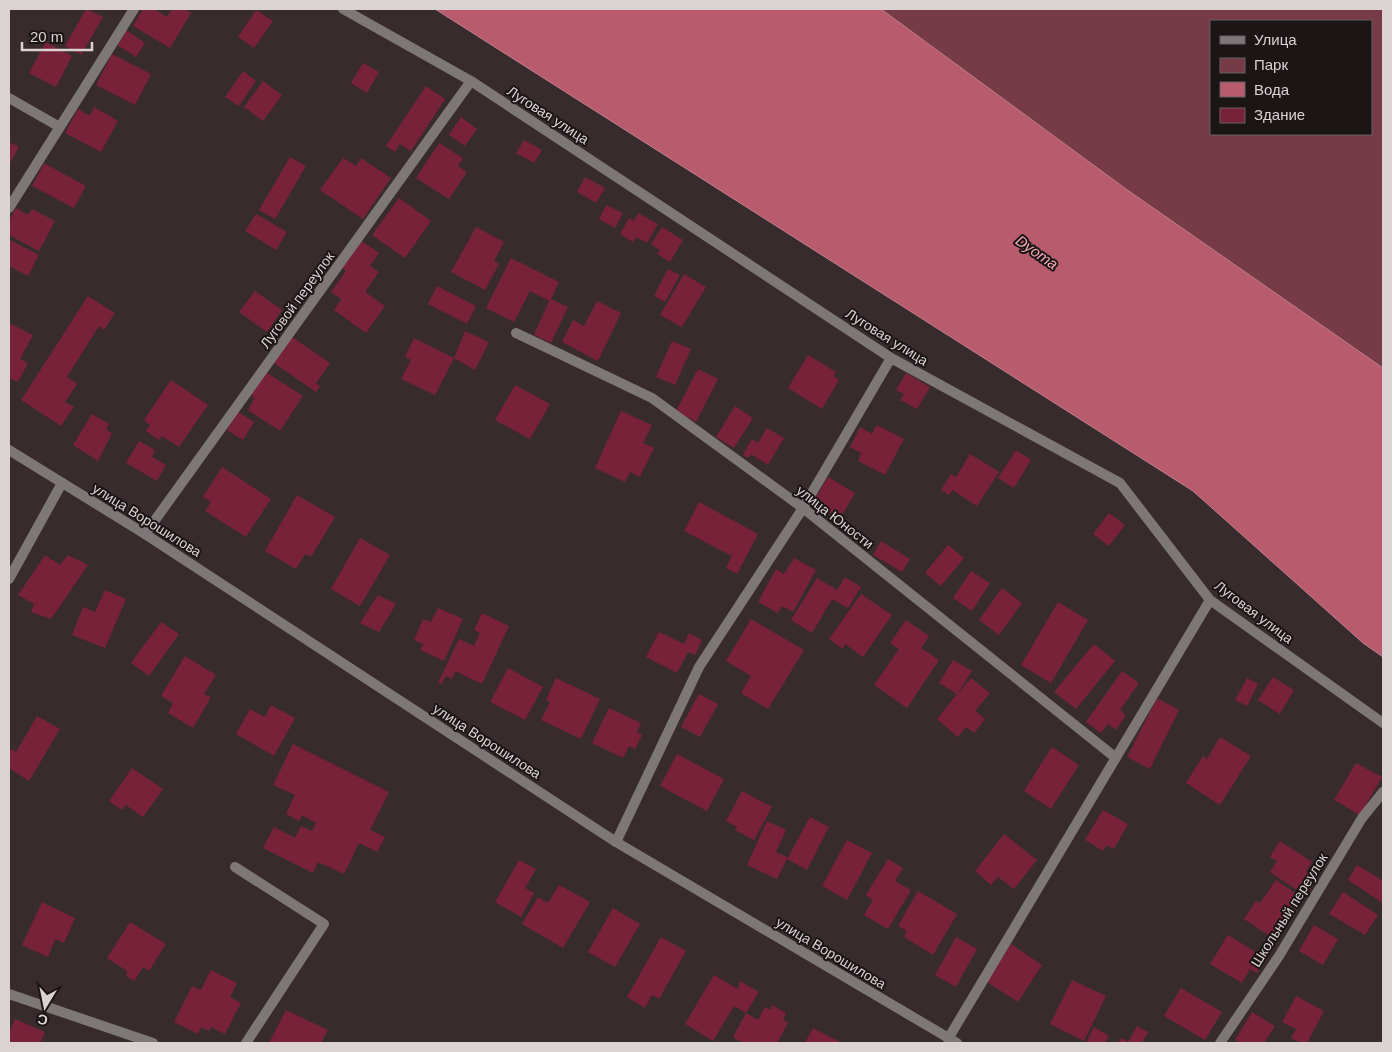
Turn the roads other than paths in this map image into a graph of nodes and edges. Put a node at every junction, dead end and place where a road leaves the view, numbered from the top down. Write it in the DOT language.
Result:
graph roads {
  1 [pos="134,9"];
  2 [pos="343,9"];
  3 [pos="471,81"];
  4 [pos="9,98"];
  5 [pos="58,126"];
  6 [pos="9,208"];
  7 [pos="516,333"];
  8 [pos="891,358"];
  9 [pos="9,450"];
  10 [pos="62,483"];
  11 [pos="803,508"];
  12 [pos="145,534"];
  13 [pos="9,579"];
  14 [pos="1210,600"];
  15 [pos="1383,723"];
  16 [pos="1116,758"];
  17 [pos="1383,792"];
  18 [pos="616,842"];
  19 [pos="235,867"];
  20 [pos="9,994"];
  21 [pos="948,1038"];
  22 [pos="153,1043"];
  23 [pos="246,1043"];
  24 [pos="957,1043"];
  25 [pos="1220,1043"];
  1 -- 5 [label="street"];
  2 -- 3 [label="street, Луговая улица"];
  3 -- 8 [label="street, Луговая улица"];
  3 -- 12 [label="street, Луговой переулок"];
  4 -- 5 [label="street"];
  5 -- 6 [label="street"];
  7 -- 11 [label="street, улица Юности"];
  8 -- 11 [label="street"];
  8 -- 14 [label="street, Луговая улица"];
  9 -- 10 [label="street, улица Ворошилова"];
  10 -- 12 [label="street, улица Ворошилова"];
  10 -- 13 [label="street"];
  11 -- 16 [label="street, улица Юности"];
  11 -- 18 [label="street"];
  12 -- 18 [label="street, улица Ворошилова"];
  14 -- 15 [label="street, Луговая улица"];
  14 -- 16 [label="street"];
  16 -- 21 [label="street"];
  17 -- 25 [label="street, Школьный переулок"];
  18 -- 21 [label="street, улица Ворошилова"];
  19 -- 23 [label="street"];
  20 -- 22 [label="street"];
  21 -- 24 [label="street, улица Ворошилова"];
}
